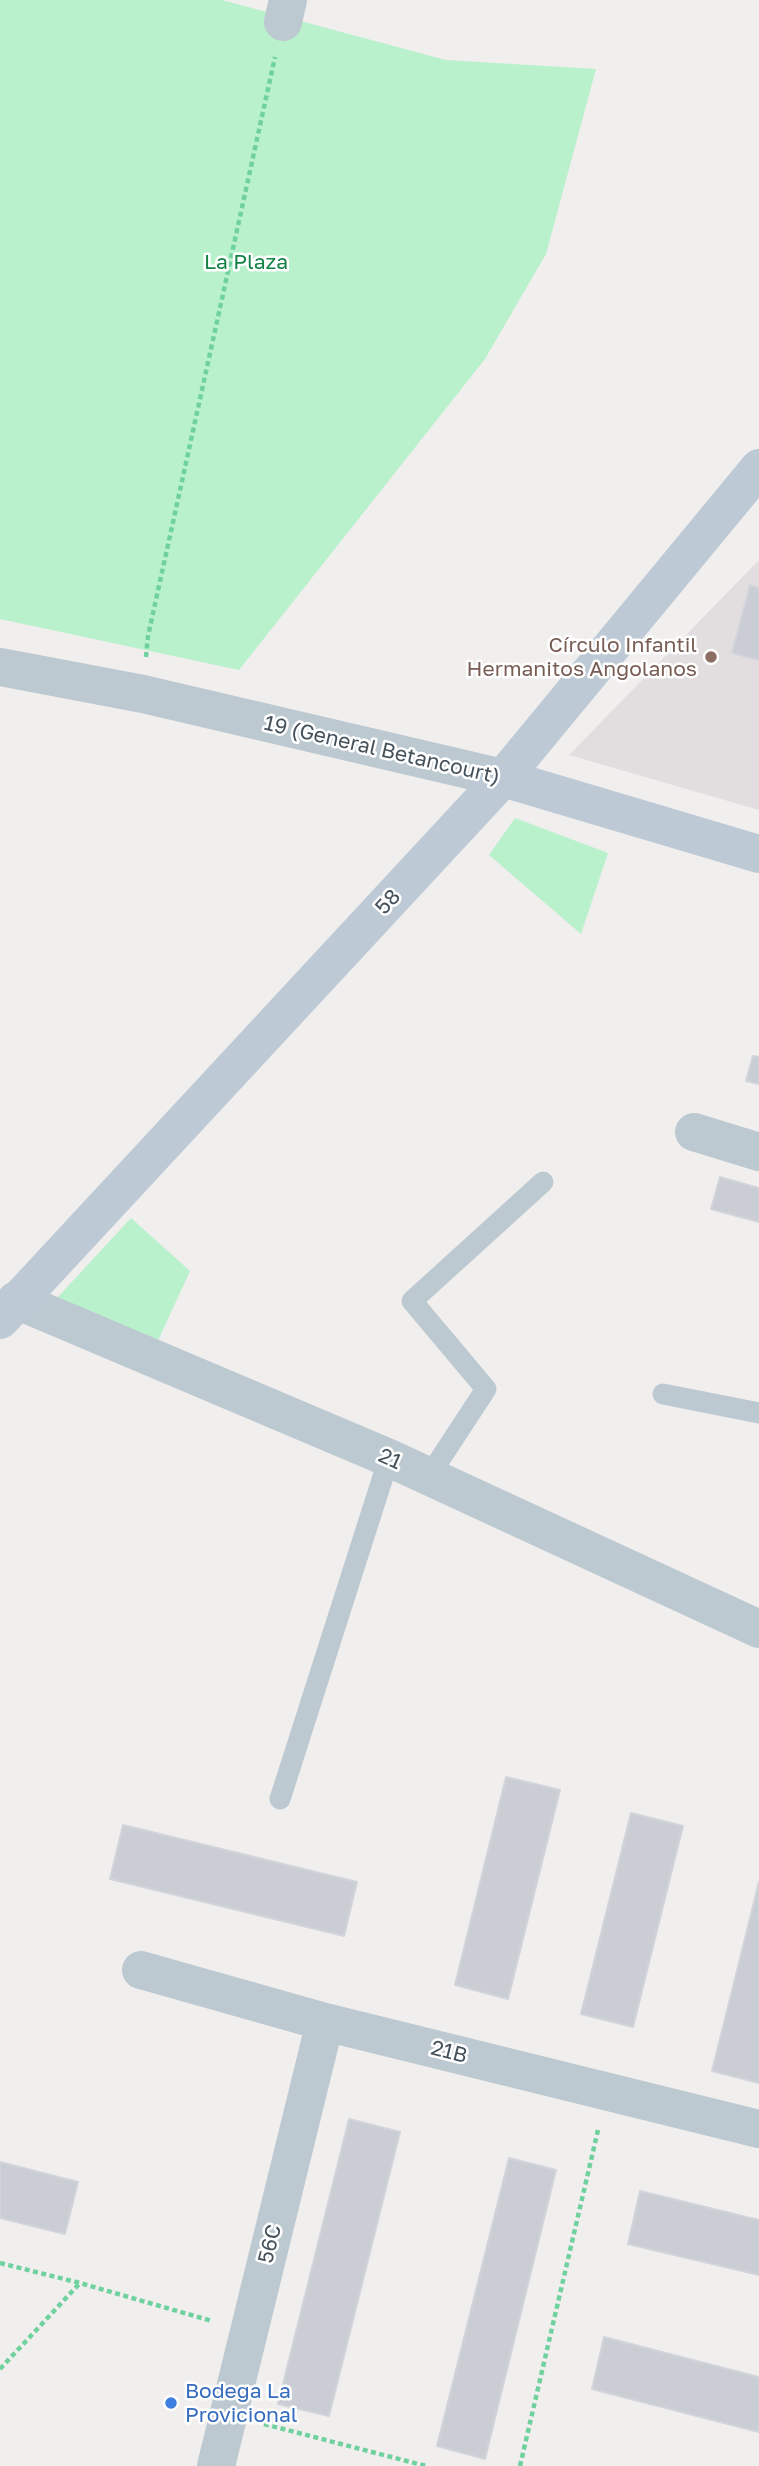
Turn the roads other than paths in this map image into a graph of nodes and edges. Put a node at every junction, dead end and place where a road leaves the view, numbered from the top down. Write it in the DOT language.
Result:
graph roads {
  1 [pos="759,468"];
  2 [pos="0,667"];
  3 [pos="503,778"];
  4 [pos="759,854"];
  5 [pos="694,1132"];
  6 [pos="759,1152"];
  7 [pos="543,1182"];
  8 [pos="8,1310"];
  9 [pos="663,1394"];
  10 [pos="759,1413"];
  11 [pos="389,1458"];
  12 [pos="429,1476"];
  13 [pos="759,1629"];
  14 [pos="280,1798"];
  15 [pos="141,1970"];
  16 [pos="325,2022"];
  17 [pos="759,2129"];
  18 [pos="216,2466"];
  1 -- 3 [label="main road, 58"];
  2 -- 3 [label="street, 19 (General Betancourt)"];
  3 -- 4 [label="main road, 19 (General Betancourt)"];
  3 -- 8 [label="main road, 58"];
  5 -- 6 [label="street"];
  7 -- 12 [label="lane"];
  8 -- 11 [label="street, 21"];
  9 -- 10 [label="lane"];
  11 -- 12 [label="street, 21"];
  11 -- 14 [label="lane"];
  12 -- 13 [label="street, 21"];
  15 -- 16 [label="street, 21B"];
  16 -- 17 [label="street, 21B"];
  16 -- 18 [label="street, 56C"];
}
